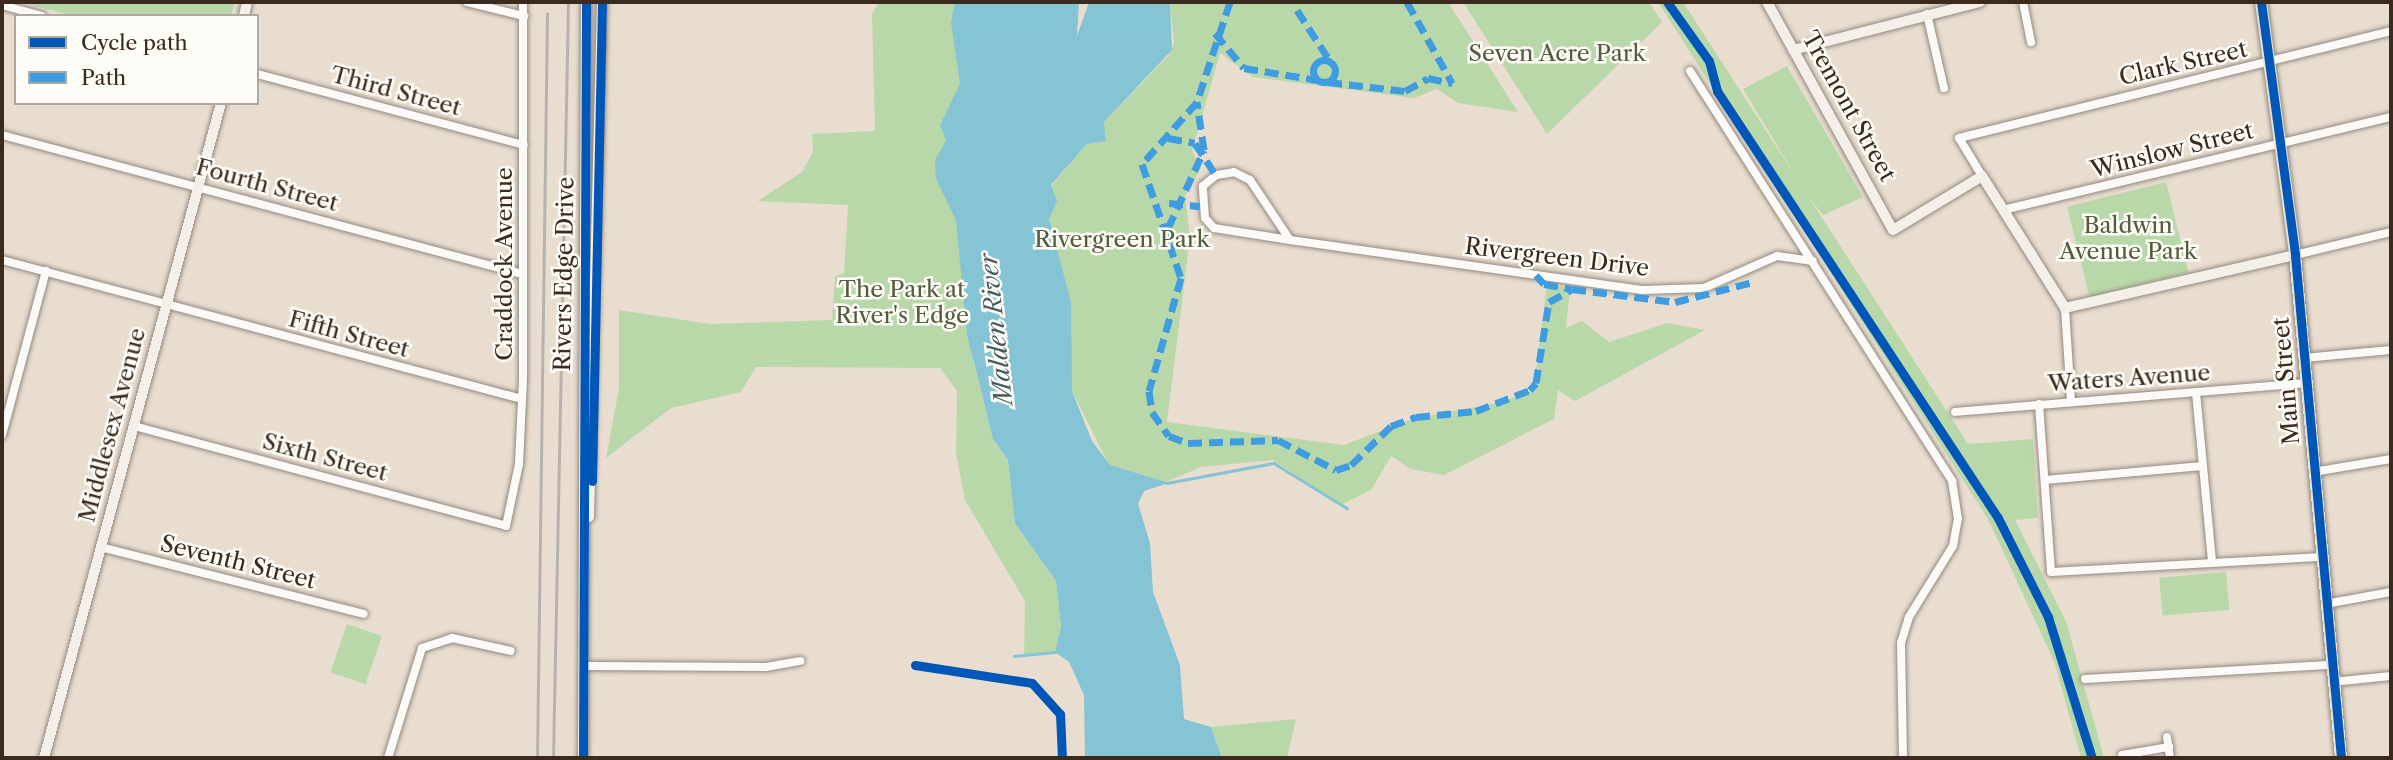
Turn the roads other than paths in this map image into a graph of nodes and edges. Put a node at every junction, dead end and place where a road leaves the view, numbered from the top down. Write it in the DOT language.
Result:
graph roads {
  1 [pos="467,2"];
  2 [pos="523,2"];
  3 [pos="586,2"];
  4 [pos="602,2"];
  5 [pos="1767,2"];
  6 [pos="1980,2"];
  7 [pos="2023,2"];
  8 [pos="2261,2"];
  9 [pos="2,5"];
  10 [pos="35,14"];
  11 [pos="1927,14"];
  12 [pos="524,16"];
  13 [pos="2391,31"];
  14 [pos="2031,43"];
  15 [pos="1793,50"];
  16 [pos="2273,62"];
  17 [pos="1690,71"];
  18 [pos="259,75"];
  19 [pos="1944,88"];
  20 [pos="220,105"];
  21 [pos="2391,117"];
  22 [pos="2,135"];
  23 [pos="2283,142"];
  24 [pos="524,145"];
  25 [pos="1982,176"];
  26 [pos="199,187"];
  27 [pos="2003,210"];
  28 [pos="2391,232"];
  29 [pos="1290,240"];
  30 [pos="2295,255"];
  31 [pos="2,260"];
  32 [pos="1813,261"];
  33 [pos="46,271"];
  34 [pos="522,274"];
  35 [pos="166,305"];
  36 [pos="2065,309"];
  37 [pos="2391,350"];
  38 [pos="2304,358"];
  39 [pos="2306,383"];
  40 [pos="2196,392"];
  41 [pos="523,399"];
  42 [pos="2071,401"];
  43 [pos="2039,404"];
  44 [pos="1955,412"];
  45 [pos="134,426"];
  46 [pos="2,435"];
  47 [pos="2391,459"];
  48 [pos="2203,466"];
  49 [pos="2313,472"];
  50 [pos="2045,480"];
  51 [pos="506,526"];
  52 [pos="102,547"];
  53 [pos="586,547"];
  54 [pos="2318,556"];
  55 [pos="2212,562"];
  56 [pos="2391,592"];
  57 [pos="2322,604"];
  58 [pos="364,614"];
  59 [pos="511,652"];
  60 [pos="800,661"];
  61 [pos="585,666"];
  62 [pos="2328,666"];
  63 [pos="2391,676"];
  64 [pos="2085,679"];
  65 [pos="2329,682"];
  66 [pos="2167,737"];
  67 [pos="2169,747"];
  68 [pos="2122,755"];
  69 [pos="44,758"];
  70 [pos="388,758"];
  71 [pos="583,758"];
  72 [pos="1903,758"];
  73 [pos="2170,758"];
  74 [pos="2341,758"];
  1 -- 12 [label="street"];
  2 -- 12 [label="street, Craddock Avenue"];
  3 -- 53 [label="main road, Rivers Edge Drive"];
  4 -- 53 [label="main road, Rivers Edge Drive"];
  5 -- 15 [label="main road, Tremont Street"];
  6 -- 11 [label="main road"];
  7 -- 14 [label="street"];
  8 -- 16 [label="main road, Main Street"];
  9 -- 10 [label="street"];
  11 -- 15 [label="main road"];
  11 -- 19 [label="street"];
  12 -- 24 [label="street, Craddock Avenue"];
  13 -- 16 [label="street, Clark Street"];
  15 -- 25 [label="main road, Tremont Street"];
  16 -- 23 [label="main road, Main Street"];
  16 -- 25 [label="street, Clark Street"];
  17 -- 32 [label="street"];
  18 -- 24 [label="street, Third Street"];
  20 -- 26 [label="main road, Middlesex Avenue"];
  21 -- 23 [label="street, Winslow Street"];
  22 -- 26 [label="street, Fourth Street"];
  23 -- 27 [label="street, Winslow Street"];
  23 -- 30 [label="main road, Main Street"];
  24 -- 34 [label="street, Craddock Avenue"];
  25 -- 27 [label="main road"];
  26 -- 34 [label="street, Fourth Street"];
  26 -- 35 [label="main road, Middlesex Avenue"];
  27 -- 36 [label="main road"];
  28 -- 30 [label="street"];
  29 -- 29 [label="street, Rivergreen Drive"];
  29 -- 32 [label="street, Rivergreen Drive"];
  30 -- 36 [label="main road"];
  30 -- 38 [label="main road, Main Street"];
  31 -- 33 [label="street, Fifth Street"];
  32 -- 72 [label="street"];
  33 -- 35 [label="street, Fifth Street"];
  33 -- 46 [label="street"];
  34 -- 41 [label="street, Craddock Avenue"];
  35 -- 41 [label="street, Fifth Street"];
  35 -- 45 [label="main road, Middlesex Avenue"];
  36 -- 42 [label="street"];
  37 -- 38 [label="street"];
  38 -- 39 [label="main road, Main Street"];
  39 -- 40 [label="street, Waters Avenue"];
  39 -- 49 [label="main road, Main Street"];
  40 -- 42 [label="street, Waters Avenue"];
  40 -- 48 [label="street"];
  41 -- 51 [label="street, Craddock Avenue"];
  42 -- 43 [label="street, Waters Avenue"];
  43 -- 44 [label="street, Waters Avenue"];
  43 -- 50 [label="street"];
  45 -- 51 [label="street, Sixth Street"];
  45 -- 52 [label="main road, Middlesex Avenue"];
  47 -- 49 [label="street"];
  48 -- 50 [label="street"];
  48 -- 55 [label="street"];
  49 -- 54 [label="main road, Main Street"];
  50 -- 55 [label="street"];
  52 -- 58 [label="street, Seventh Street"];
  52 -- 69 [label="main road, Middlesex Avenue"];
  53 -- 61 [label="main road, Rivers Edge Drive"];
  54 -- 55 [label="street"];
  54 -- 57 [label="main road, Main Street"];
  56 -- 57 [label="street"];
  57 -- 62 [label="main road, Main Street"];
  59 -- 70 [label="street"];
  60 -- 61 [label="street"];
  61 -- 71 [label="main road, Rivers Edge Drive"];
  62 -- 64 [label="street"];
  62 -- 65 [label="main road, Main Street"];
  63 -- 65 [label="street"];
  65 -- 74 [label="main road, Main Street"];
  66 -- 67 [label="street"];
  67 -- 68 [label="street"];
  67 -- 73 [label="street"];
}
